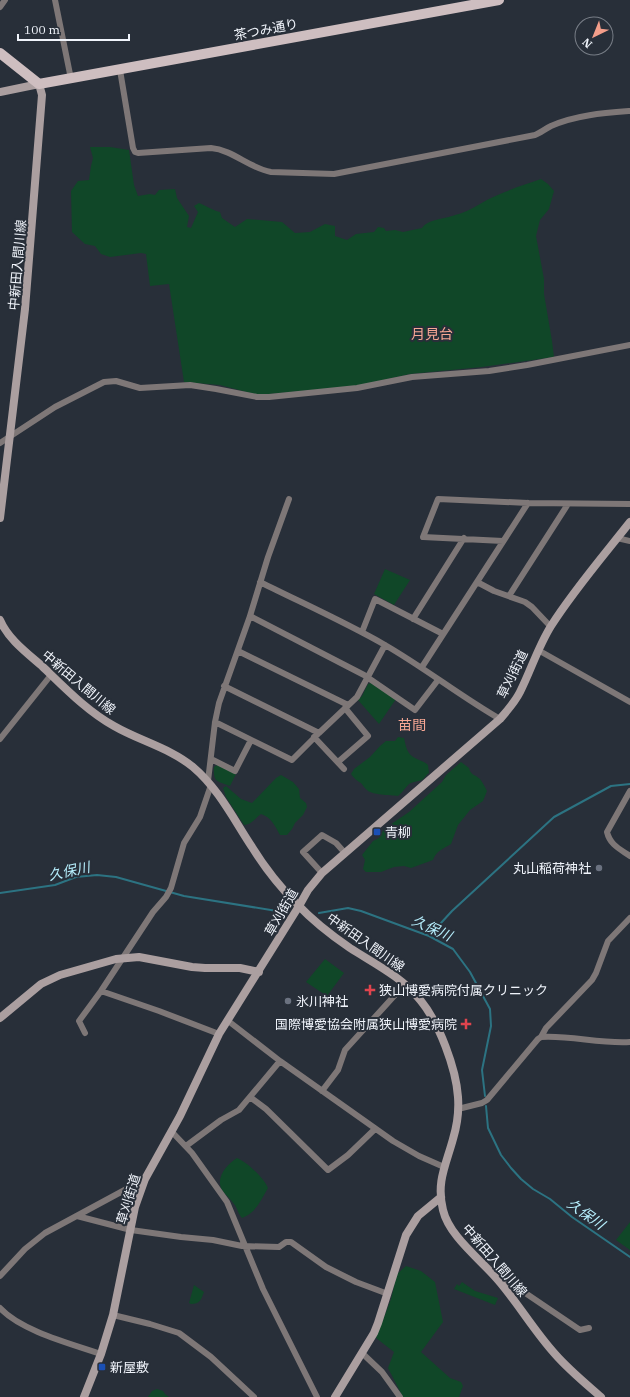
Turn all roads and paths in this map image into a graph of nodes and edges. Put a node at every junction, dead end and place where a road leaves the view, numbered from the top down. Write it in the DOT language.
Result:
graph roads {
  1 [pos="5,0"];
  2 [pos="55,0"];
  3 [pos="499,0"];
  4 [pos="0,7"];
  5 [pos="0,53"];
  6 [pos="120,70"];
  7 [pos="71,79"];
  8 [pos="39,84"];
  9 [pos="0,92"];
  10 [pos="630,111"];
  11 [pos="630,345"];
  12 [pos="10,436"];
  13 [pos="0,443"];
  14 [pos="289,499"];
  15 [pos="528,503"];
  16 [pos="568,504"];
  17 [pos="630,504"];
  18 [pos="0,518"];
  19 [pos="630,522"];
  20 [pos="464,538"];
  21 [pos="617,538"];
  22 [pos="503,541"];
  23 [pos="630,541"];
  24 [pos="260,582"];
  25 [pos="477,582"];
  26 [pos="509,596"];
  27 [pos="250,616"];
  28 [pos="413,619"];
  29 [pos="0,620"];
  30 [pos="551,627"];
  31 [pos="362,632"];
  32 [pos="443,634"];
  33 [pos="385,645"];
  34 [pos="538,650"];
  35 [pos="238,651"];
  36 [pos="422,667"];
  37 [pos="51,675"];
  38 [pos="368,678"];
  39 [pos="438,680"];
  40 [pos="224,686"];
  41 [pos="630,702"];
  42 [pos="346,707"];
  43 [pos="500,719"];
  44 [pos="215,722"];
  45 [pos="316,735"];
  46 [pos="0,738"];
  47 [pos="250,740"];
  48 [pos="211,759"];
  49 [pos="338,762"];
  50 [pos="344,769"];
  51 [pos="210,783"];
  52 [pos="630,791"];
  53 [pos="345,853"];
  54 [pos="630,856"];
  55 [pos="322,873"];
  56 [pos="299,906"];
  57 [pos="630,918"];
  58 [pos="123,958"];
  59 [pos="259,972"];
  60 [pos="405,984"];
  61 [pos="101,991"];
  62 [pos="1,1016"];
  63 [pos="227,1020"];
  64 [pos="85,1033"];
  65 [pos="219,1034"];
  66 [pos="541,1037"];
  67 [pos="630,1042"];
  68 [pos="280,1061"];
  69 [pos="322,1091"];
  70 [pos="250,1097"];
  71 [pos="458,1109"];
  72 [pos="375,1128"];
  73 [pos="172,1132"];
  74 [pos="186,1146"];
  75 [pos="444,1167"];
  76 [pos="145,1179"];
  77 [pos="441,1197"];
  78 [pos="77,1216"];
  79 [pos="131,1230"];
  80 [pos="246,1246"];
  81 [pos="0,1276"];
  82 [pos="500,1282"];
  83 [pos="388,1294"];
  84 [pos="0,1308"];
  85 [pos="113,1315"];
  86 [pos="589,1328"];
  87 [pos="362,1353"];
  88 [pos="101,1354"];
  89 [pos="596,1395"];
  90 [pos="84,1397"];
  91 [pos="254,1397"];
  92 [pos="317,1397"];
  93 [pos="335,1397"];
  94 [pos="400,1397"];
  1 -- 4 [label="street"];
  2 -- 7 [label="street"];
  3 -- 6 [label="main road, 茶つみ通り"];
  5 -- 8 [label="main road"];
  6 -- 7 [label="main road, 茶つみ通り"];
  6 -- 10 [label="street"];
  7 -- 8 [label="main road, 茶つみ通り"];
  8 -- 9 [label="street"];
  8 -- 12 [label="street, 中新田入間川線"];
  11 -- 12 [label="street"];
  12 -- 13 [label="street"];
  12 -- 18 [label="street, 中新田入間川線"];
  14 -- 24 [label="street"];
  15 -- 16 [label="street"];
  15 -- 20 [label="street"];
  15 -- 22 [label="street"];
  16 -- 17 [label="street"];
  16 -- 26 [label="street"];
  19 -- 21 [label="street, 草刈街道"];
  20 -- 22 [label="street"];
  20 -- 28 [label="street"];
  21 -- 23 [label="street"];
  21 -- 30 [label="street, 草刈街道"];
  22 -- 25 [label="street"];
  24 -- 27 [label="street"];
  24 -- 31 [label="street"];
  25 -- 26 [label="street"];
  25 -- 32 [label="street"];
  26 -- 30 [label="street"];
  27 -- 35 [label="street"];
  27 -- 38 [label="street"];
  28 -- 31 [label="street"];
  28 -- 32 [label="street"];
  29 -- 37 [label="street, 中新田入間川線"];
  30 -- 34 [label="street, 草刈街道"];
  31 -- 33 [label="street"];
  32 -- 36 [label="street"];
  33 -- 36 [label="street"];
  33 -- 38 [label="street"];
  34 -- 41 [label="street"];
  34 -- 43 [label="street, 草刈街道"];
  35 -- 40 [label="street"];
  35 -- 42 [label="street"];
  36 -- 39 [label="street"];
  37 -- 46 [label="street"];
  37 -- 51 [label="street, 中新田入間川線"];
  38 -- 39 [label="street"];
  38 -- 42 [label="street"];
  39 -- 43 [label="street"];
  40 -- 44 [label="street"];
  40 -- 45 [label="street"];
  42 -- 45 [label="street"];
  42 -- 49 [label="street"];
  43 -- 53 [label="street, 草刈街道"];
  44 -- 47 [label="street"];
  44 -- 48 [label="street"];
  45 -- 47 [label="street"];
  45 -- 49 [label="street"];
  47 -- 48 [label="street"];
  48 -- 51 [label="street"];
  49 -- 50 [label="street"];
  51 -- 56 [label="street, 中新田入間川線"];
  51 -- 58 [label="street"];
  52 -- 54 [label="street"];
  53 -- 55 [label="street, 草刈街道"];
  53 -- 55 [label="street"];
  55 -- 56 [label="street, 草刈街道"];
  56 -- 59 [label="street, 草刈街道"];
  56 -- 60 [label="street, 中新田入間川線"];
  57 -- 66 [label="street"];
  58 -- 59 [label="street"];
  58 -- 61 [label="street"];
  58 -- 62 [label="street"];
  59 -- 63 [label="street, 草刈街道"];
  60 -- 69 [label="street"];
  60 -- 71 [label="street, 中新田入間川線"];
  61 -- 64 [label="street"];
  61 -- 65 [label="street"];
  63 -- 65 [label="street, 草刈街道"];
  63 -- 68 [label="street"];
  65 -- 73 [label="street, 草刈街道"];
  66 -- 67 [label="street"];
  66 -- 71 [label="street"];
  68 -- 69 [label="street"];
  68 -- 70 [label="street"];
  69 -- 72 [label="street"];
  70 -- 72 [label="street"];
  70 -- 74 [label="street"];
  71 -- 75 [label="street, 中新田入間川線"];
  72 -- 75 [label="street"];
  73 -- 74 [label="street"];
  73 -- 76 [label="street, 草刈街道"];
  74 -- 80 [label="street"];
  75 -- 77 [label="street, 中新田入間川線"];
  76 -- 78 [label="street"];
  76 -- 79 [label="street, 草刈街道"];
  77 -- 82 [label="street, 中新田入間川線"];
  77 -- 83 [label="street"];
  78 -- 79 [label="street"];
  78 -- 81 [label="street"];
  79 -- 80 [label="street"];
  79 -- 85 [label="street, 草刈街道"];
  80 -- 83 [label="street"];
  80 -- 92 [label="street"];
  82 -- 86 [label="street"];
  82 -- 89 [label="street, 中新田入間川線"];
  83 -- 87 [label="street"];
  84 -- 88 [label="street"];
  85 -- 88 [label="street, 草刈街道"];
  85 -- 91 [label="street"];
  87 -- 93 [label="street"];
  87 -- 94 [label="street"];
  88 -- 90 [label="street, 草刈街道"];
}
